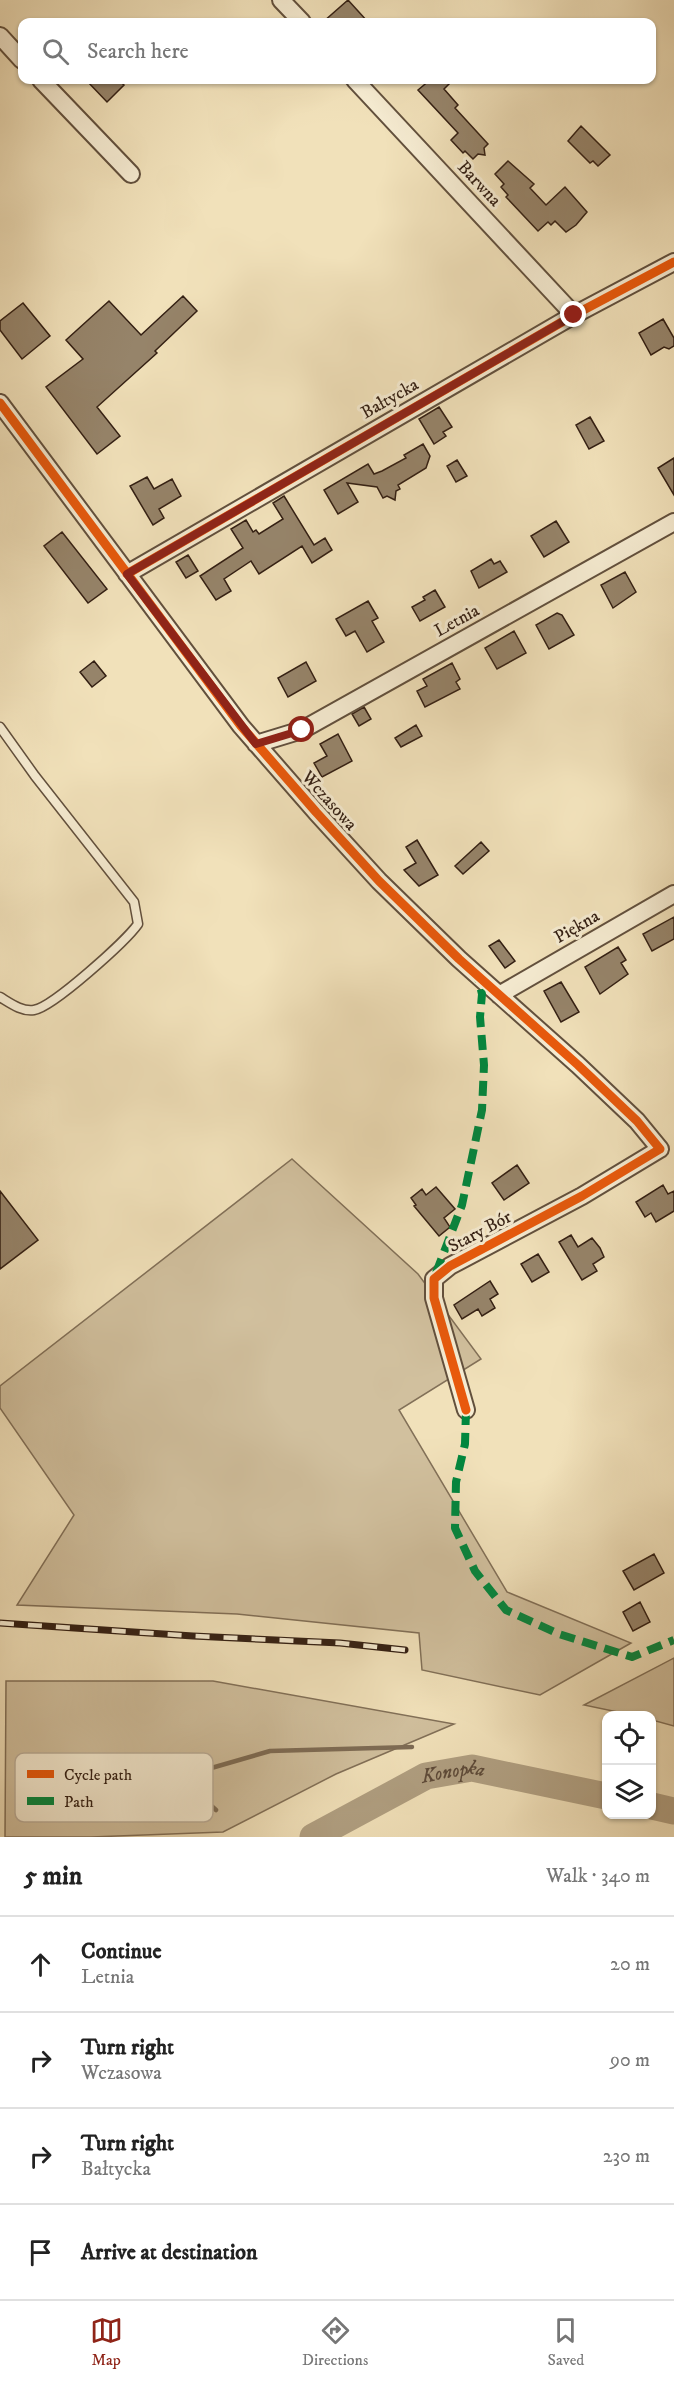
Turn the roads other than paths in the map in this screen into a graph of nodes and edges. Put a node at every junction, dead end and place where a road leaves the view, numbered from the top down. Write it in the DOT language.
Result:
graph roads {
  1 [pos="281,0"];
  2 [pos="298,18"];
  3 [pos="0,36"];
  4 [pos="18,56"];
  5 [pos="45,84"];
  6 [pos="359,84"];
  7 [pos="131,174"];
  8 [pos="674,262"];
  9 [pos="574,315"];
  10 [pos="0,403"];
  11 [pos="674,522"];
  12 [pos="127,574"];
  13 [pos="0,727"];
  14 [pos="256,744"];
  15 [pos="674,894"];
  16 [pos="499,995"];
  17 [pos="0,997"];
  18 [pos="660,1149"];
  19 [pos="466,1410"];
  1 -- 2 [label="street"];
  3 -- 4 [label="street"];
  5 -- 7 [label="street"];
  6 -- 9 [label="street, Barwna"];
  8 -- 9 [label="street, Bałtycka"];
  9 -- 12 [label="street, Bałtycka"];
  10 -- 12 [label="street, Wczasowa"];
  11 -- 14 [label="street, Letnia"];
  12 -- 14 [label="street, Wczasowa"];
  13 -- 17 [label="lane"];
  14 -- 16 [label="street, Wczasowa"];
  15 -- 16 [label="street, Piękna"];
  16 -- 18 [label="street, Wczasowa"];
  18 -- 19 [label="street, Stary Bór"];
}
